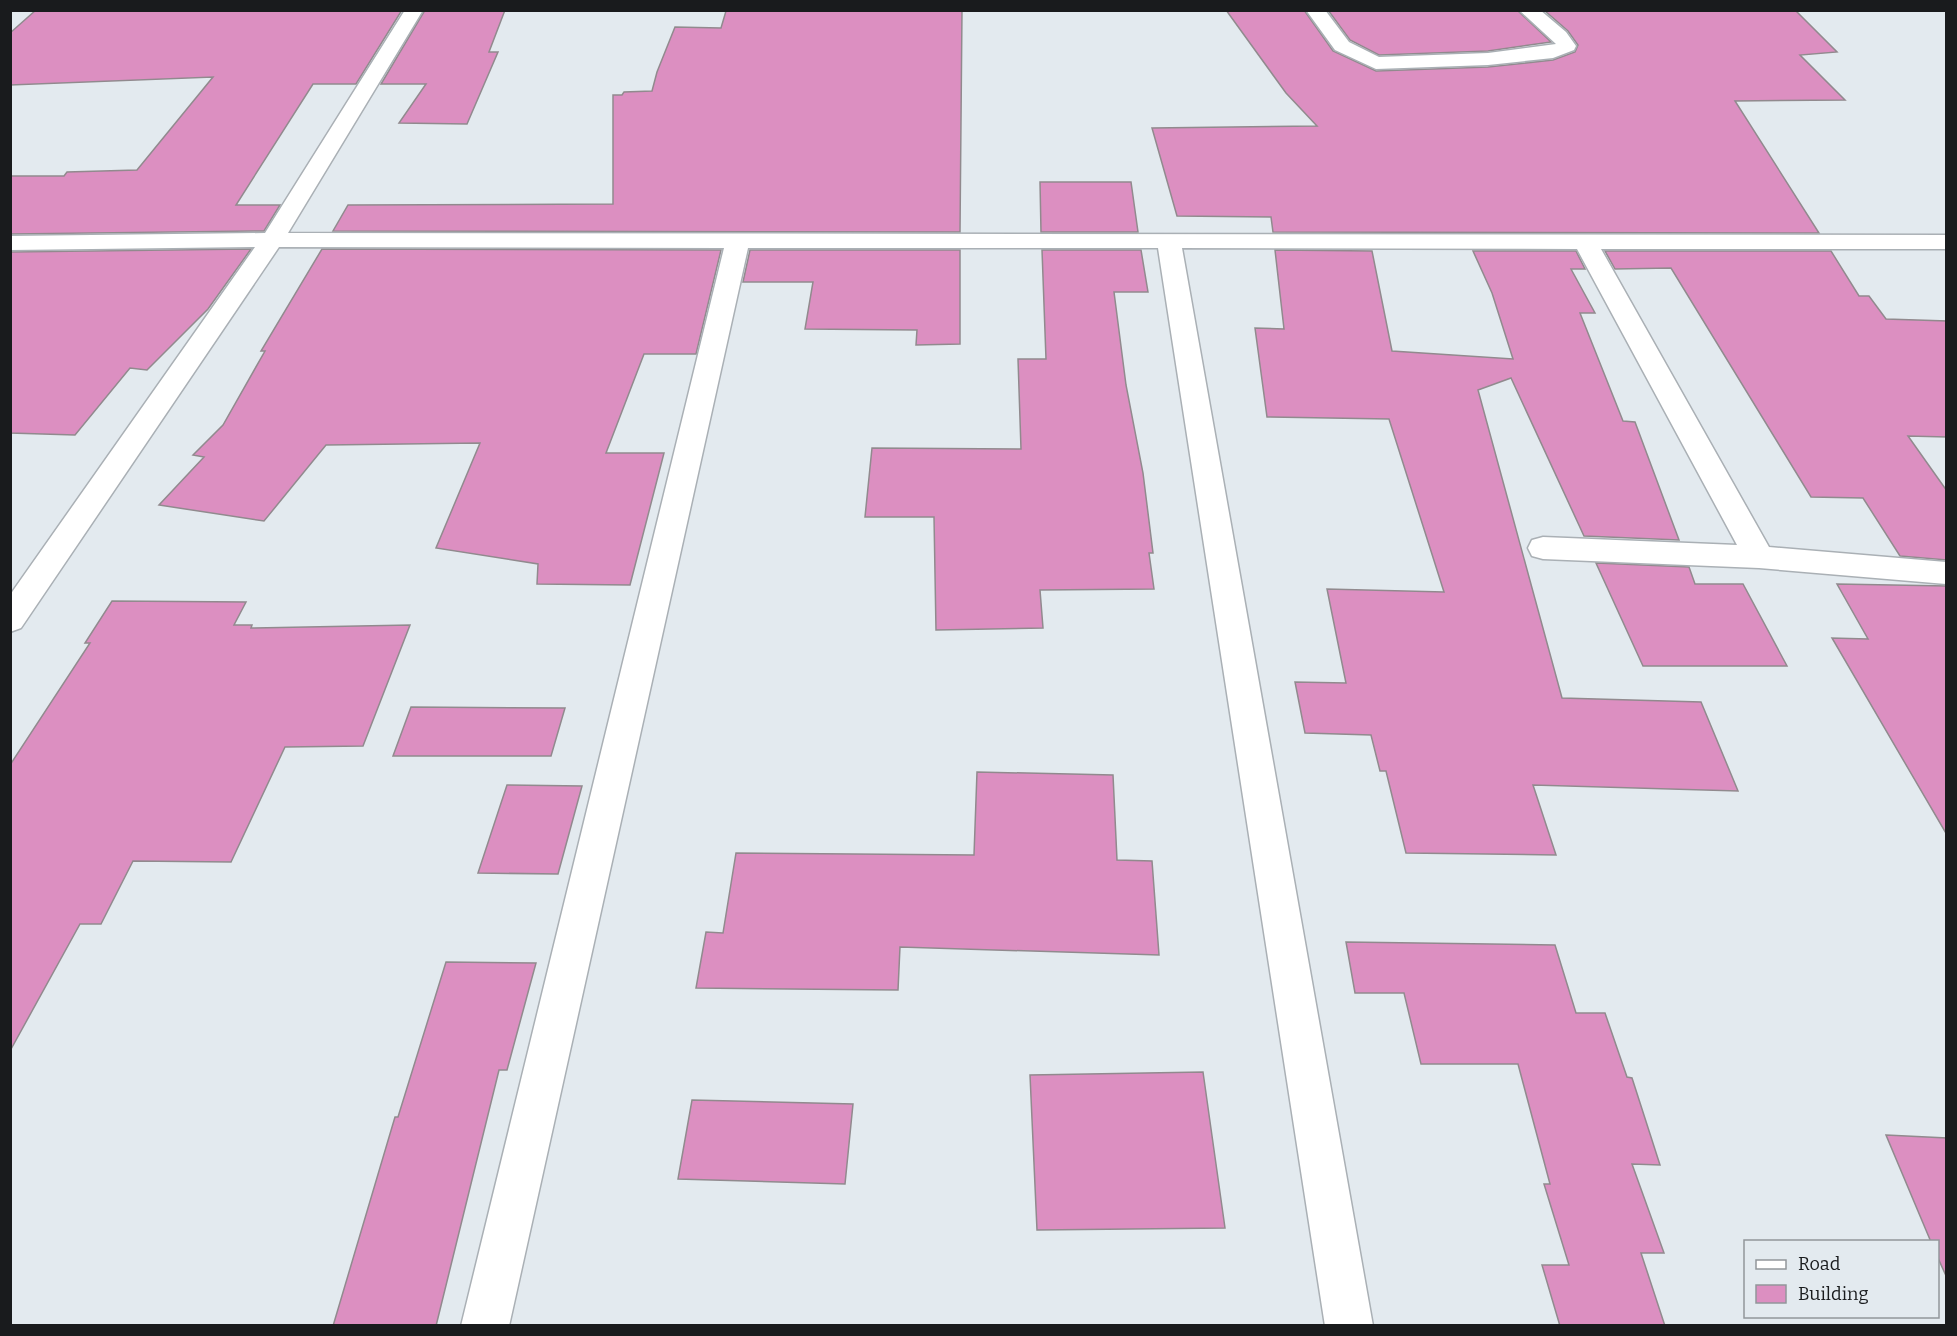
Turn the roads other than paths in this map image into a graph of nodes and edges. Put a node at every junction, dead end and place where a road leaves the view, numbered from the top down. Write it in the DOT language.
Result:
graph roads {
  1 [pos="414,10"];
  2 [pos="1315,10"];
  3 [pos="1528,10"];
  4 [pos="272,240"];
  5 [pos="738,240"];
  6 [pos="1586,241"];
  7 [pos="1947,242"];
  8 [pos="10,243"];
  9 [pos="1169,243"];
  10 [pos="1543,548"];
  11 [pos="1759,557"];
  12 [pos="1947,573"];
  13 [pos="10,620"];
  14 [pos="485,1326"];
  15 [pos="1349,1326"];
  1 -- 4 [label="street"];
  2 -- 3 [label="street"];
  4 -- 5 [label="street"];
  4 -- 8 [label="street"];
  4 -- 13 [label="street"];
  5 -- 9 [label="street"];
  5 -- 14 [label="street"];
  6 -- 7 [label="street"];
  6 -- 9 [label="street"];
  6 -- 11 [label="street"];
  9 -- 15 [label="street"];
  10 -- 11 [label="street"];
  11 -- 12 [label="street"];
}
